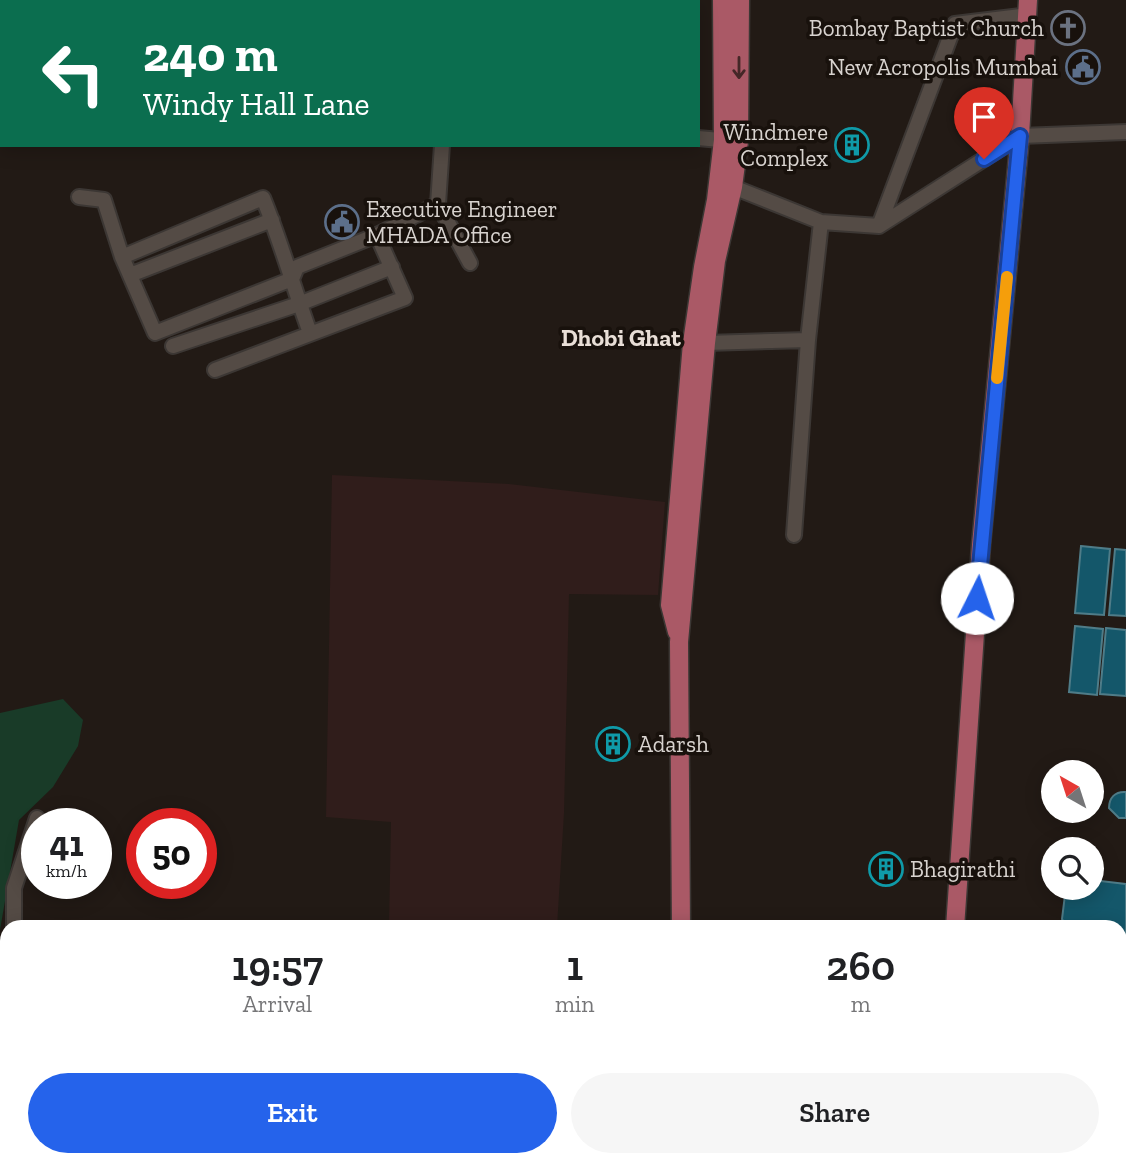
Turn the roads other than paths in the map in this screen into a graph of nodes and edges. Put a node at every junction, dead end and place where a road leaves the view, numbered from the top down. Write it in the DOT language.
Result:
graph roads {
  1 [pos="722,0"];
  2 [pos="740,0"];
  3 [pos="1028,8"];
  4 [pos="1126,132"];
  5 [pos="1020,136"];
  6 [pos="700,138"];
  7 [pos="731,141"];
  8 [pos="442,147"];
  9 [pos="733,187"];
  10 [pos="79,197"];
  11 [pos="438,204"];
  12 [pos="272,220"];
  13 [pos="821,222"];
  14 [pos="879,226"];
  15 [pos="377,235"];
  16 [pos="122,257"];
  17 [pos="470,263"];
  18 [pos="392,267"];
  19 [pos="130,275"];
  20 [pos="292,279"];
  21 [pos="299,304"];
  22 [pos="310,333"];
  23 [pos="808,340"];
  24 [pos="706,343"];
  25 [pos="173,346"];
  26 [pos="215,370"];
  27 [pos="794,535"];
  28 [pos="679,642"];
  29 [pos="21,867"];
  30 [pos="14,920"];
  31 [pos="681,920"];
  32 [pos="956,920"];
  1 -- 7 [label="main road"];
  2 -- 7 [label="main road, one-way"];
  3 -- 5 [label="main road"];
  3 -- 14 [label="street"];
  4 -- 5 [label="street"];
  5 -- 14 [label="street"];
  5 -- 32 [label="main road"];
  6 -- 7 [label="street"];
  7 -- 9 [label="main road"];
  7 -- 28 [label="main road"];
  8 -- 11 [label="street"];
  9 -- 13 [label="street"];
  9 -- 24 [label="main road"];
  10 -- 16 [label="street"];
  11 -- 15 [label="street"];
  11 -- 17 [label="street"];
  12 -- 16 [label="street"];
  12 -- 19 [label="street"];
  12 -- 20 [label="street"];
  13 -- 14 [label="street"];
  13 -- 23 [label="street"];
  15 -- 18 [label="street"];
  15 -- 20 [label="street"];
  16 -- 19 [label="street"];
  18 -- 21 [label="street"];
  18 -- 22 [label="street"];
  19 -- 20 [label="street"];
  20 -- 21 [label="street"];
  21 -- 22 [label="street"];
  21 -- 25 [label="street"];
  22 -- 26 [label="street"];
  23 -- 24 [label="street"];
  23 -- 27 [label="street"];
  24 -- 28 [label="main road"];
  28 -- 31 [label="main road"];
  29 -- 30 [label="street"];
}
